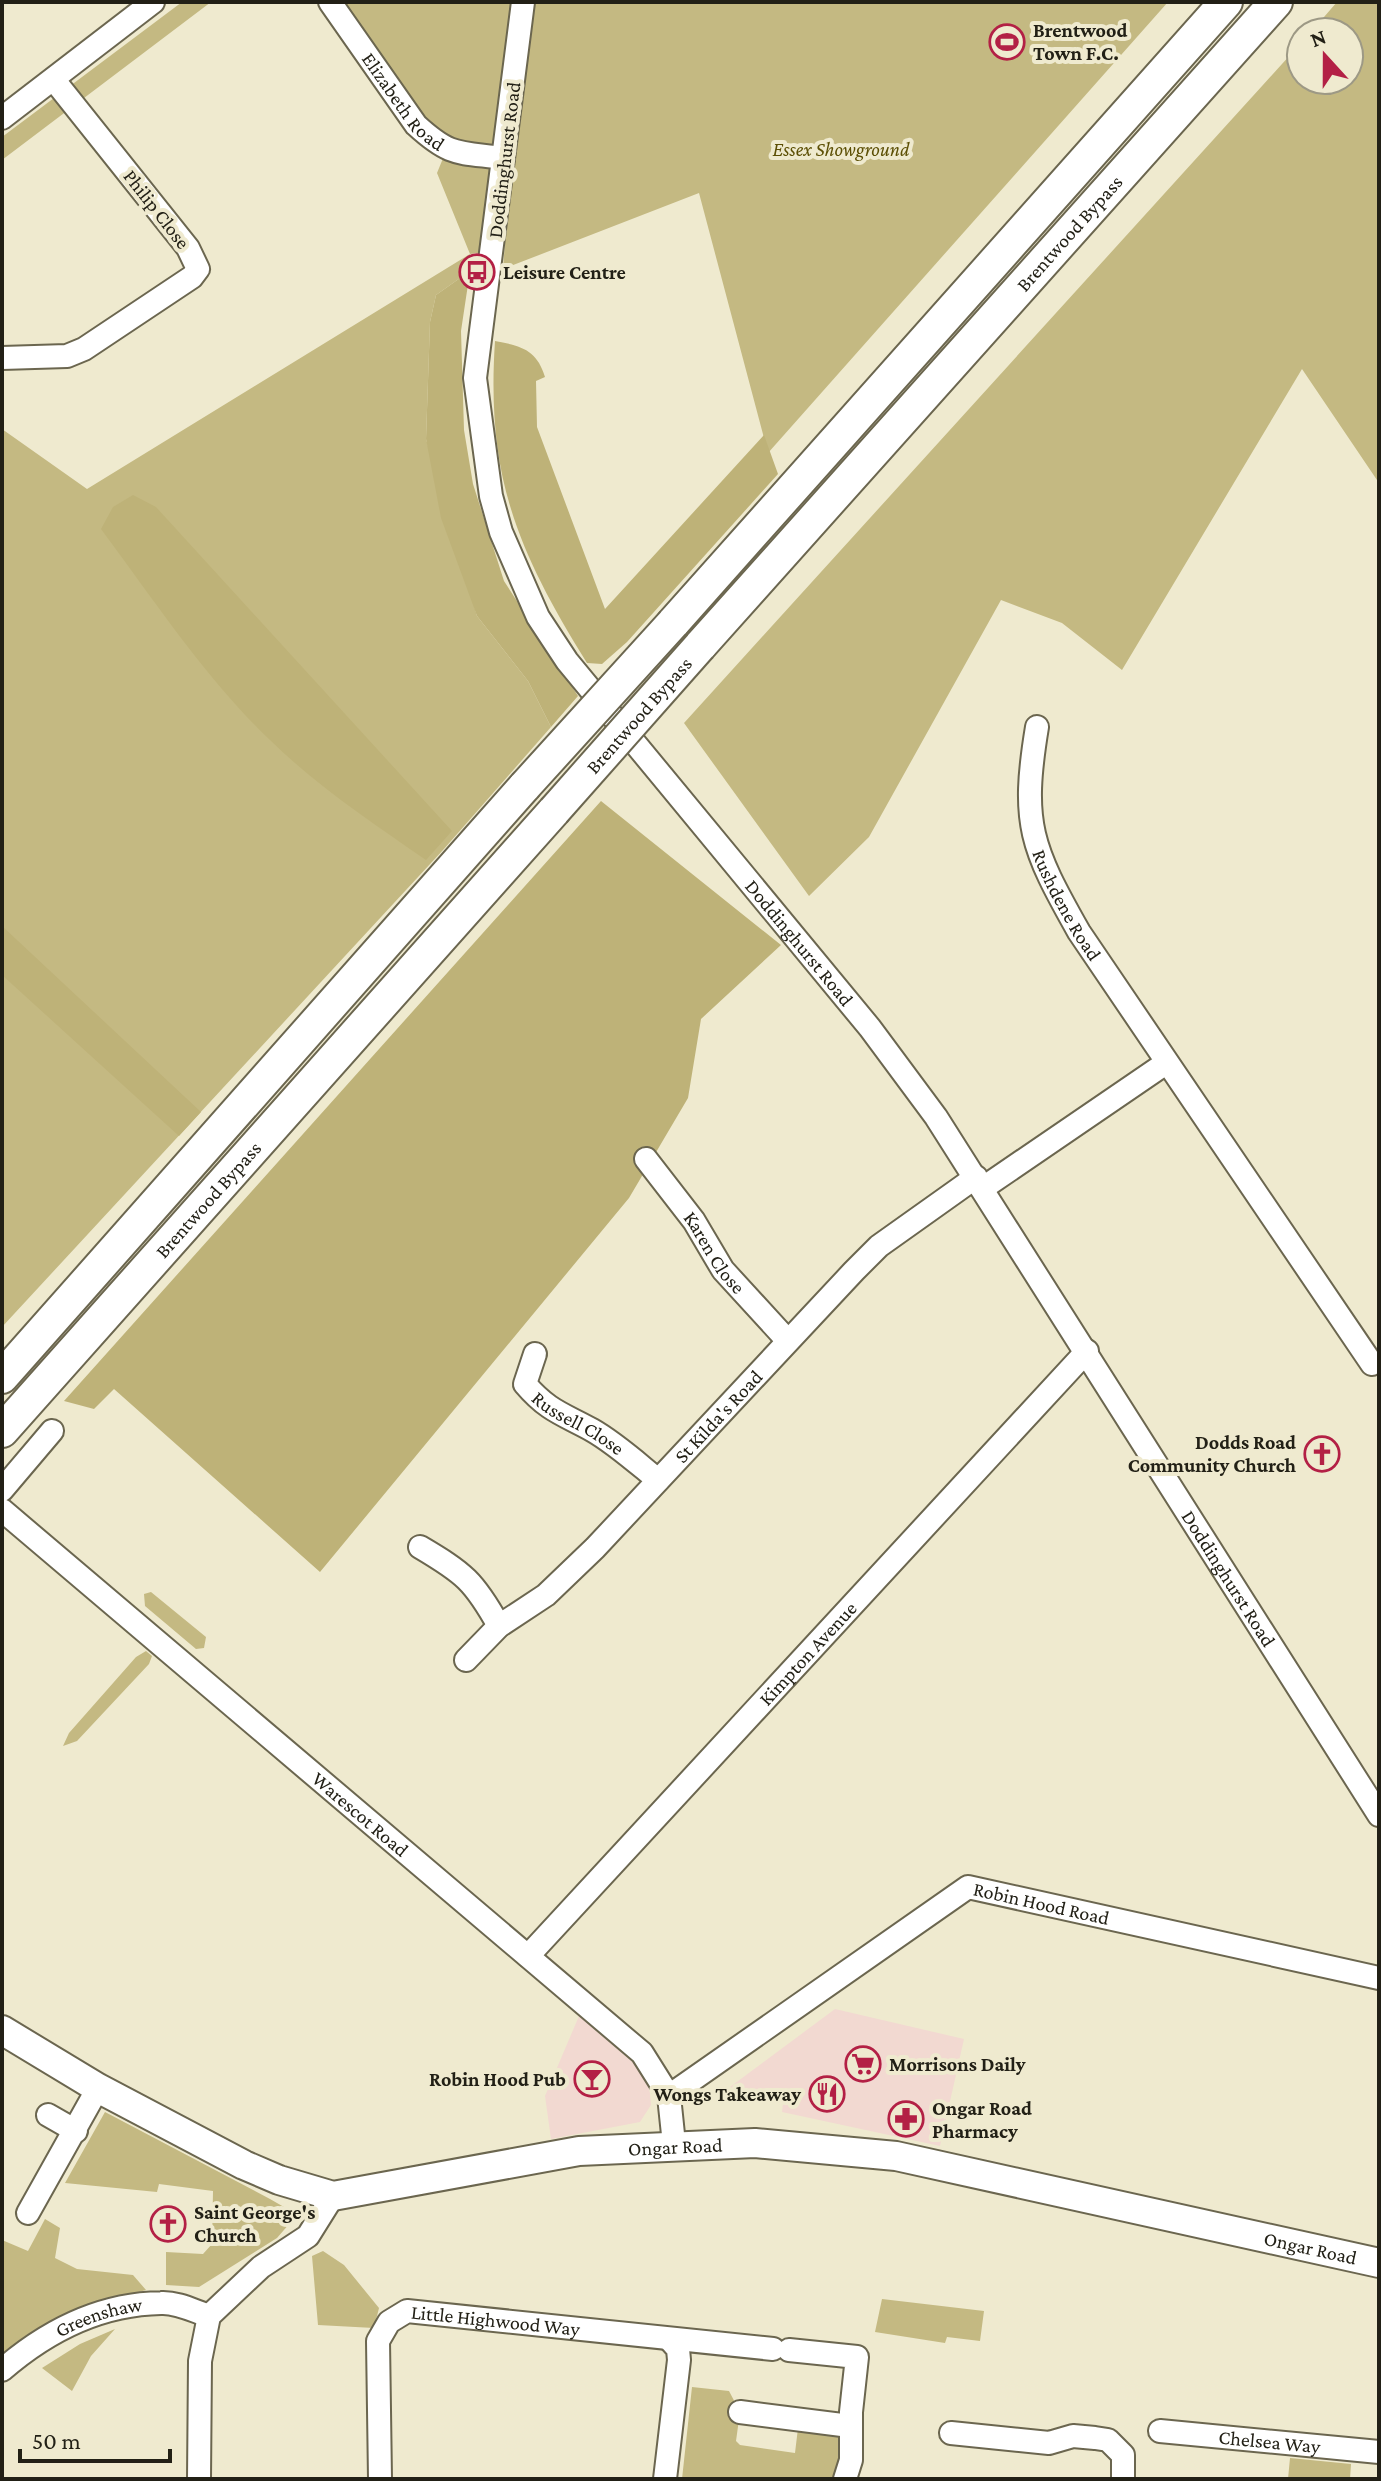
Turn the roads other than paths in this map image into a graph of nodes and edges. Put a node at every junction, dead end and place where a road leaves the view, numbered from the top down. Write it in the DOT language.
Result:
graph roads {
  1 [pos="153,2"];
  2 [pos="330,2"];
  3 [pos="523,2"];
  4 [pos="1226,2"];
  5 [pos="1276,2"];
  6 [pos="54,80"];
  7 [pos="2,118"];
  8 [pos="503,158"];
  9 [pos="2,358"];
  10 [pos="1037,727"];
  11 [pos="1166,1063"];
  12 [pos="646,1159"];
  13 [pos="980,1183"];
  14 [pos="788,1341"];
  15 [pos="1087,1351"];
  16 [pos="535,1354"];
  17 [pos="1372,1364"];
  18 [pos="2,1377"];
  19 [pos="2,1431"];
  20 [pos="52,1431"];
  21 [pos="658,1480"];
  22 [pos="2,1490"];
  23 [pos="2,1510"];
  24 [pos="420,1547"];
  25 [pos="499,1626"];
  26 [pos="466,1660"];
  27 [pos="1379,1815"];
  28 [pos="528,1956"];
  29 [pos="1379,1978"];
  30 [pos="2,2030"];
  31 [pos="98,2088"];
  32 [pos="669,2096"];
  33 [pos="48,2115"];
  34 [pos="76,2131"];
  35 [pos="674,2144"];
  36 [pos="333,2196"];
  37 [pos="28,2213"];
  38 [pos="1379,2263"];
  39 [pos="209,2316"];
  40 [pos="669,2339"];
  41 [pos="2,2370"];
  42 [pos="740,2412"];
  43 [pos="850,2426"];
  44 [pos="1160,2431"];
  45 [pos="951,2433"];
  46 [pos="1379,2452"];
  47 [pos="199,2479"];
  48 [pos="380,2479"];
  49 [pos="665,2479"];
  50 [pos="845,2479"];
  51 [pos="1123,2479"];
  1 -- 6 [label="street"];
  2 -- 8 [label="street, Elizabeth Road"];
  3 -- 8 [label="street, Doddinghurst Road"];
  4 -- 18 [label="highway, Brentwood Bypass, bridge"];
  5 -- 19 [label="highway, Brentwood Bypass, bridge"];
  6 -- 7 [label="street"];
  6 -- 9 [label="street, Philip Close"];
  8 -- 13 [label="street, Doddinghurst Road"];
  10 -- 11 [label="street, Rushdene Road"];
  11 -- 13 [label="street"];
  11 -- 17 [label="street, Rushdene Road"];
  12 -- 14 [label="street, Karen Close"];
  13 -- 14 [label="street, St Kilda's Road"];
  13 -- 15 [label="street, Doddinghurst Road"];
  14 -- 21 [label="street, St Kilda's Road"];
  15 -- 27 [label="street, Doddinghurst Road"];
  15 -- 28 [label="street, Kimpton Avenue"];
  16 -- 21 [label="street, Russell Close"];
  20 -- 22 [label="street"];
  21 -- 25 [label="street, St Kilda's Road"];
  23 -- 28 [label="street, Warescot Road"];
  24 -- 25 [label="street"];
  25 -- 26 [label="street, St Kilda's Road"];
  28 -- 32 [label="street, Warescot Road"];
  29 -- 32 [label="street, Robin Hood Road"];
  30 -- 31 [label="main road, Ongar Road"];
  31 -- 34 [label="street"];
  31 -- 36 [label="main road, Ongar Road"];
  32 -- 35 [label="street, Warescot Road"];
  33 -- 34 [label="street"];
  34 -- 37 [label="street"];
  35 -- 36 [label="main road, Ongar Road"];
  35 -- 38 [label="main road, Ongar Road"];
  36 -- 39 [label="street"];
  39 -- 41 [label="street, Greenshaw"];
  39 -- 47 [label="street"];
  40 -- 43 [label="street, Little Highwood Way"];
  40 -- 48 [label="street, Little Highwood Way"];
  40 -- 49 [label="street"];
  42 -- 43 [label="street"];
  43 -- 50 [label="street"];
  44 -- 46 [label="street, Chelsea Way"];
  45 -- 51 [label="street"];
}
